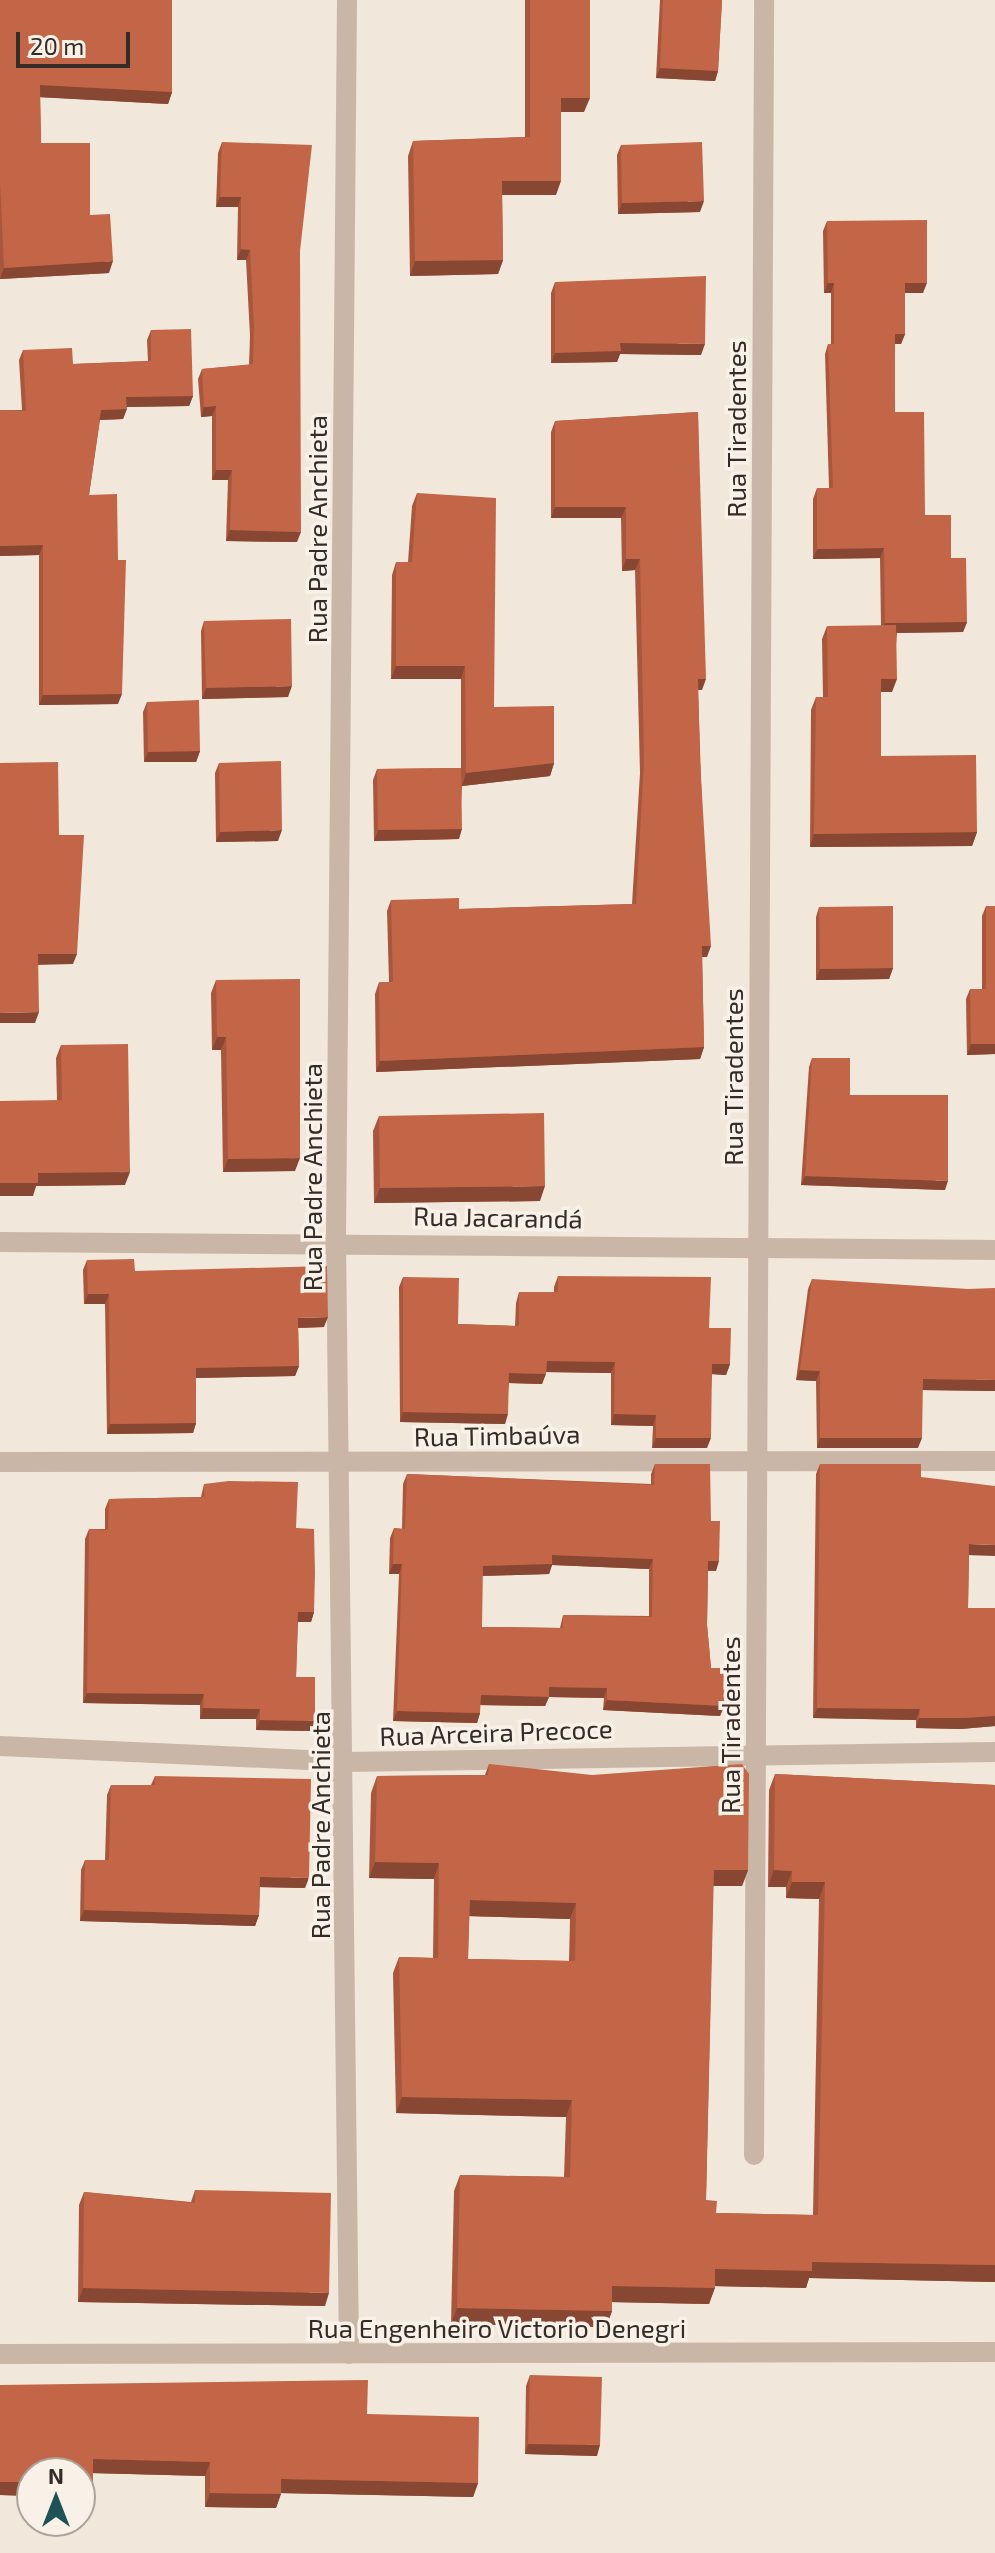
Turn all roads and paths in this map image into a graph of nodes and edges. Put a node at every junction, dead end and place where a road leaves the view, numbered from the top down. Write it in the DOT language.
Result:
graph roads {
  1 [pos="347,0"];
  2 [pos="764,0"];
  3 [pos="336,1241"];
  4 [pos="0,1242"];
  5 [pos="758,1246"];
  6 [pos="995,1250"];
  7 [pos="758,1459"];
  8 [pos="995,1461"];
  9 [pos="0,1462"];
  10 [pos="340,1463"];
  11 [pos="0,1746"];
  12 [pos="756,1750"];
  13 [pos="995,1752"];
  14 [pos="346,1762"];
  15 [pos="754,2155"];
  16 [pos="995,2352"];
  17 [pos="0,2354"];
  18 [pos="349,2354"];
  1 -- 3 [label="street, Rua Padre Anchieta"];
  2 -- 5 [label="street, Rua Tiradentes"];
  3 -- 4 [label="street, Rua Jacarandá"];
  3 -- 5 [label="street, Rua Jacarandá"];
  3 -- 10 [label="street, Rua Padre Anchieta"];
  5 -- 6 [label="street, Rua Jacarandá"];
  5 -- 7 [label="street, Rua Tiradentes"];
  7 -- 8 [label="street, Rua Timbaúva"];
  7 -- 10 [label="street, Rua Timbaúva"];
  7 -- 12 [label="street, Rua Tiradentes"];
  9 -- 10 [label="street, Rua Timbaúva"];
  10 -- 14 [label="street, Rua Padre Anchieta"];
  11 -- 14 [label="street, Rua Arceira Precoce"];
  12 -- 13 [label="street, Rua Arceira Precoce"];
  12 -- 14 [label="street, Rua Arceira Precoce"];
  12 -- 15 [label="street, Rua Tiradentes"];
  14 -- 18 [label="street, Rua Padre Anchieta"];
  16 -- 18 [label="street, Rua Engenheiro Victorio Denegri"];
  17 -- 18 [label="street, Rua Engenheiro Victorio Denegri"];
}
